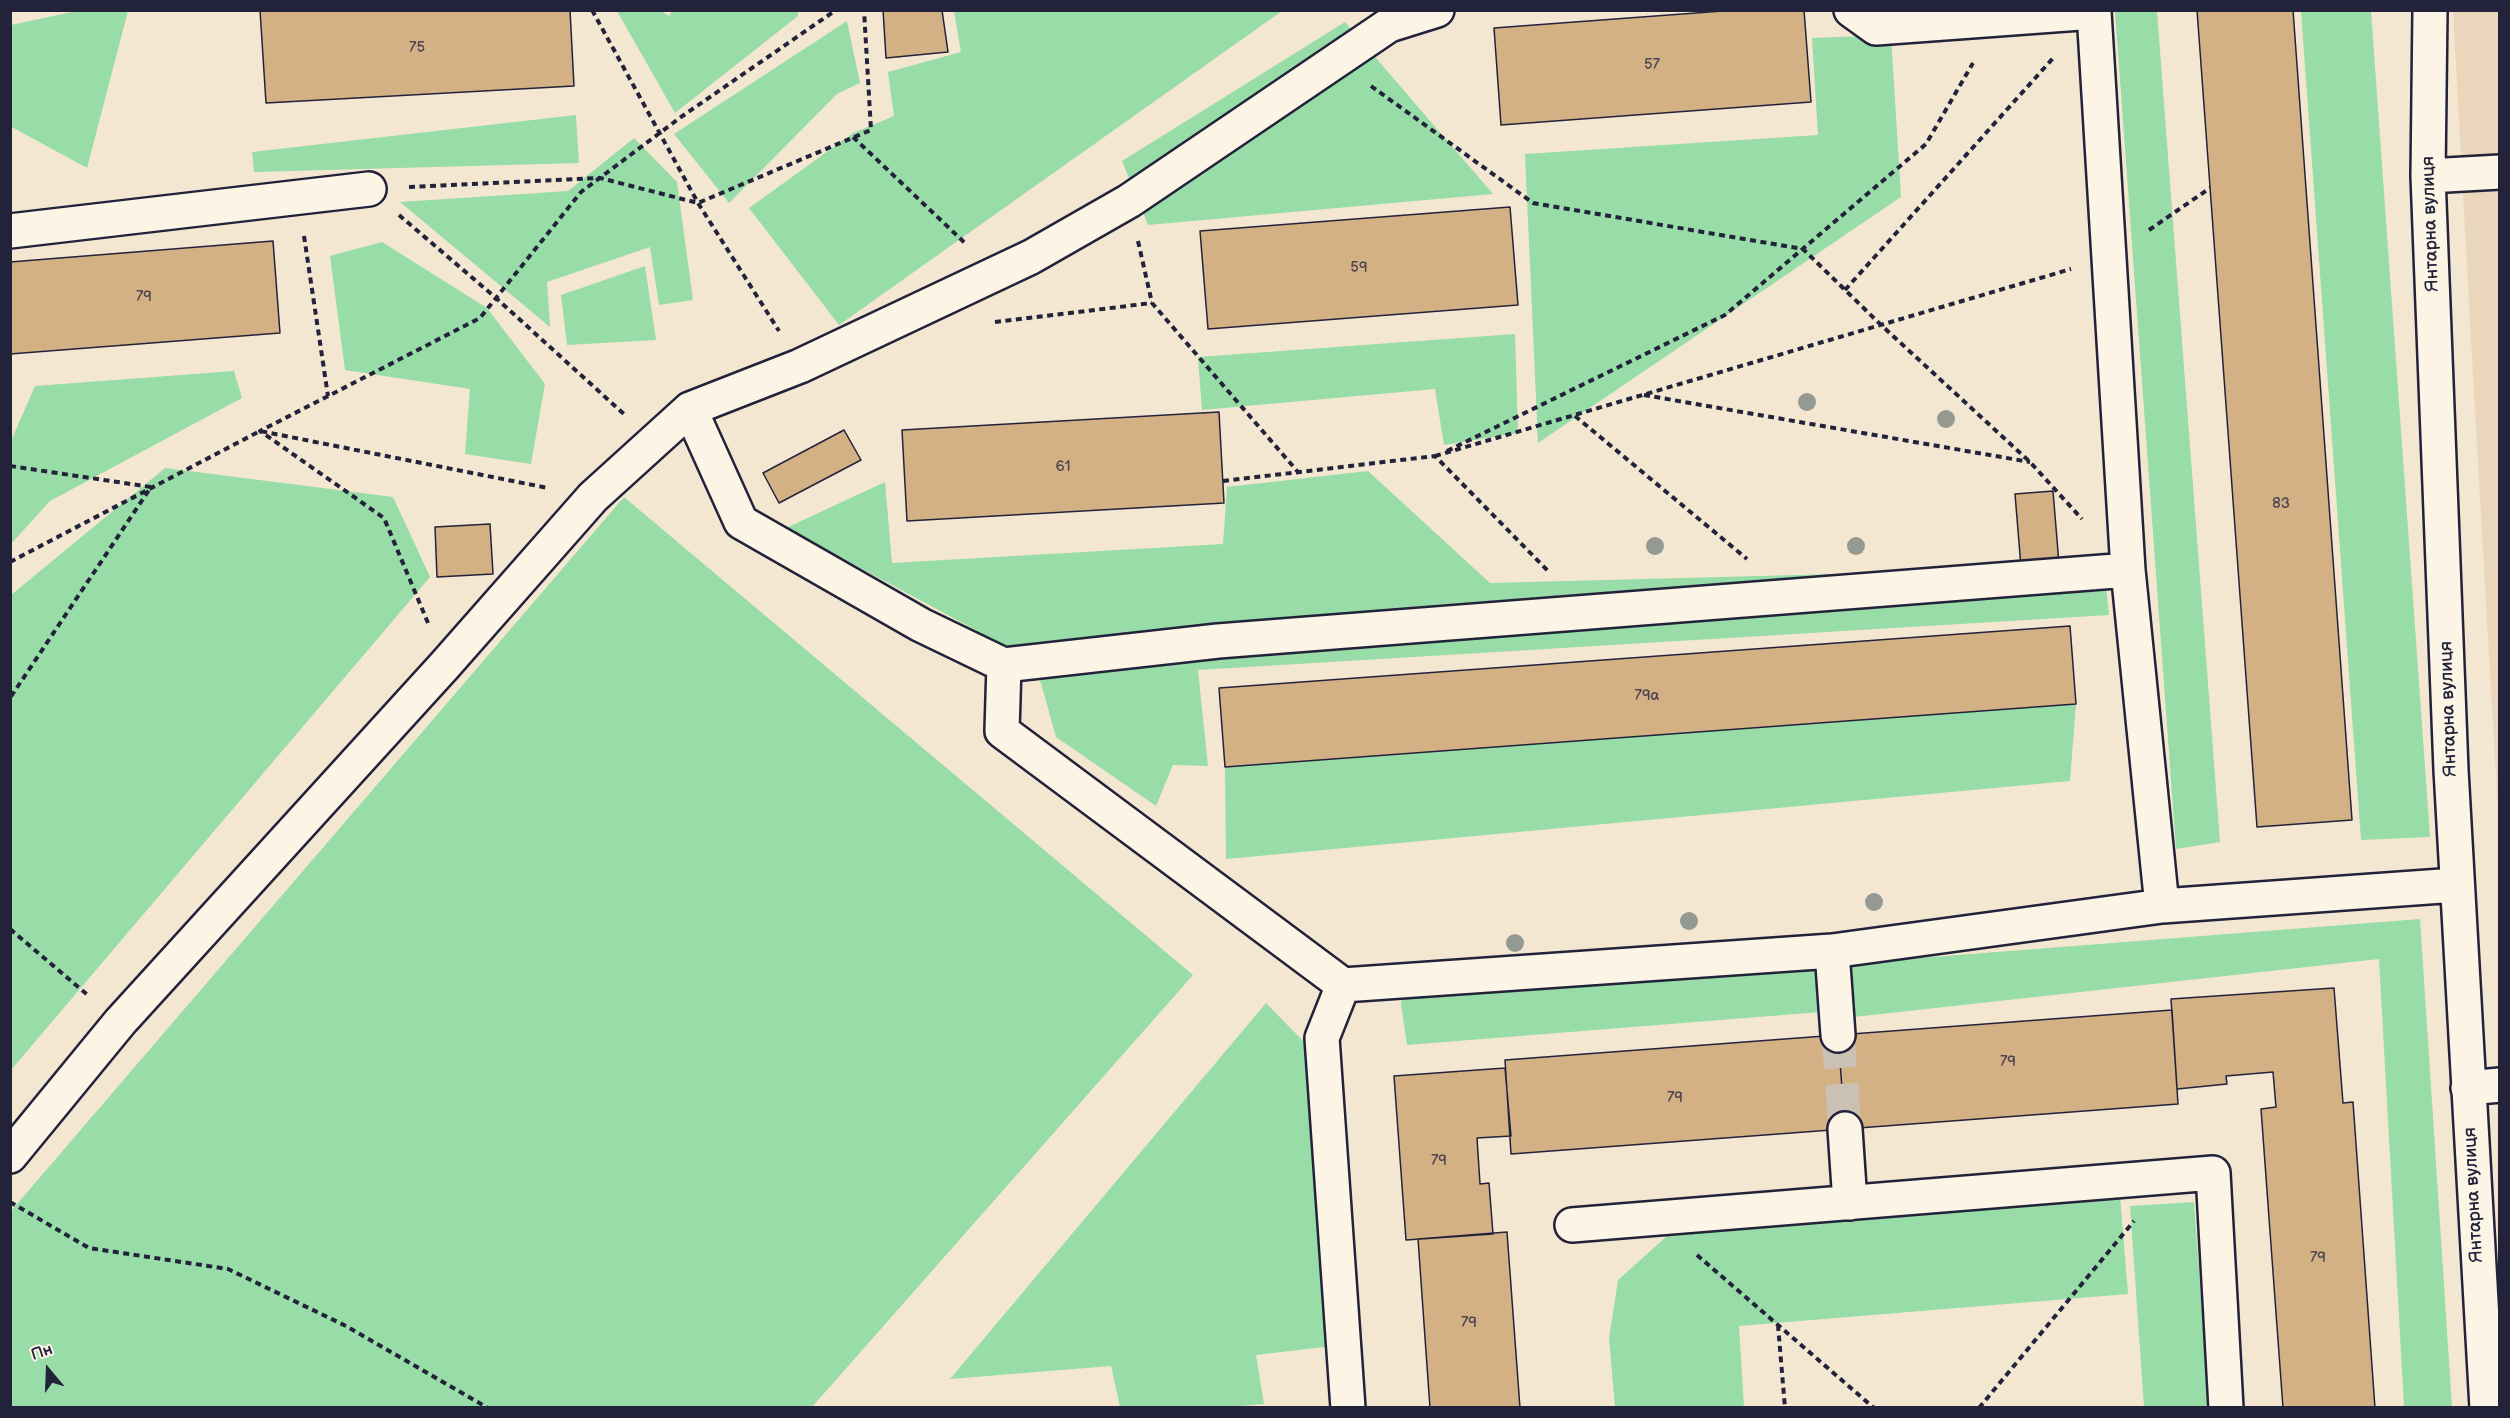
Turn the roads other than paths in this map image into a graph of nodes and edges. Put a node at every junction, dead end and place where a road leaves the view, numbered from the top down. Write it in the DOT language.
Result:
graph roads {
  1 [pos="1437,10"];
  2 [pos="1851,10"];
  3 [pos="2430,10"];
  4 [pos="2499,172"];
  5 [pos="2428,176"];
  6 [pos="369,189"];
  7 [pos="10,231"];
  8 [pos="690,409"];
  9 [pos="2128,570"];
  10 [pos="1020,664"];
  11 [pos="2456,885"];
  12 [pos="2162,906"];
  13 [pos="1832,951"];
  14 [pos="1343,985"];
  15 [pos="1838,1035"];
  16 [pos="2484,1086"];
  17 [pos="1845,1129"];
  18 [pos="10,1156"];
  19 [pos="1850,1203"];
  20 [pos="1572,1225"];
  21 [pos="1348,1407"];
  22 [pos="2226,1407"];
  23 [pos="2487,1407"];
  1 -- 8 [label="street"];
  2 -- 9 [label="street"];
  3 -- 5 [label="street, Янтарна вулиця"];
  4 -- 5 [label="street"];
  5 -- 11 [label="street, Янтарна вулиця"];
  6 -- 7 [label="street"];
  8 -- 10 [label="street"];
  8 -- 18 [label="street"];
  9 -- 10 [label="street"];
  9 -- 12 [label="street"];
  10 -- 14 [label="street"];
  11 -- 12 [label="street"];
  11 -- 16 [label="street, Янтарна вулиця"];
  12 -- 13 [label="street"];
  13 -- 14 [label="street"];
  13 -- 15 [label="street"];
  14 -- 21 [label="street"];
  16 -- 23 [label="street, Янтарна вулиця"];
  17 -- 19 [label="street"];
  19 -- 20 [label="street"];
  19 -- 22 [label="street"];
}
